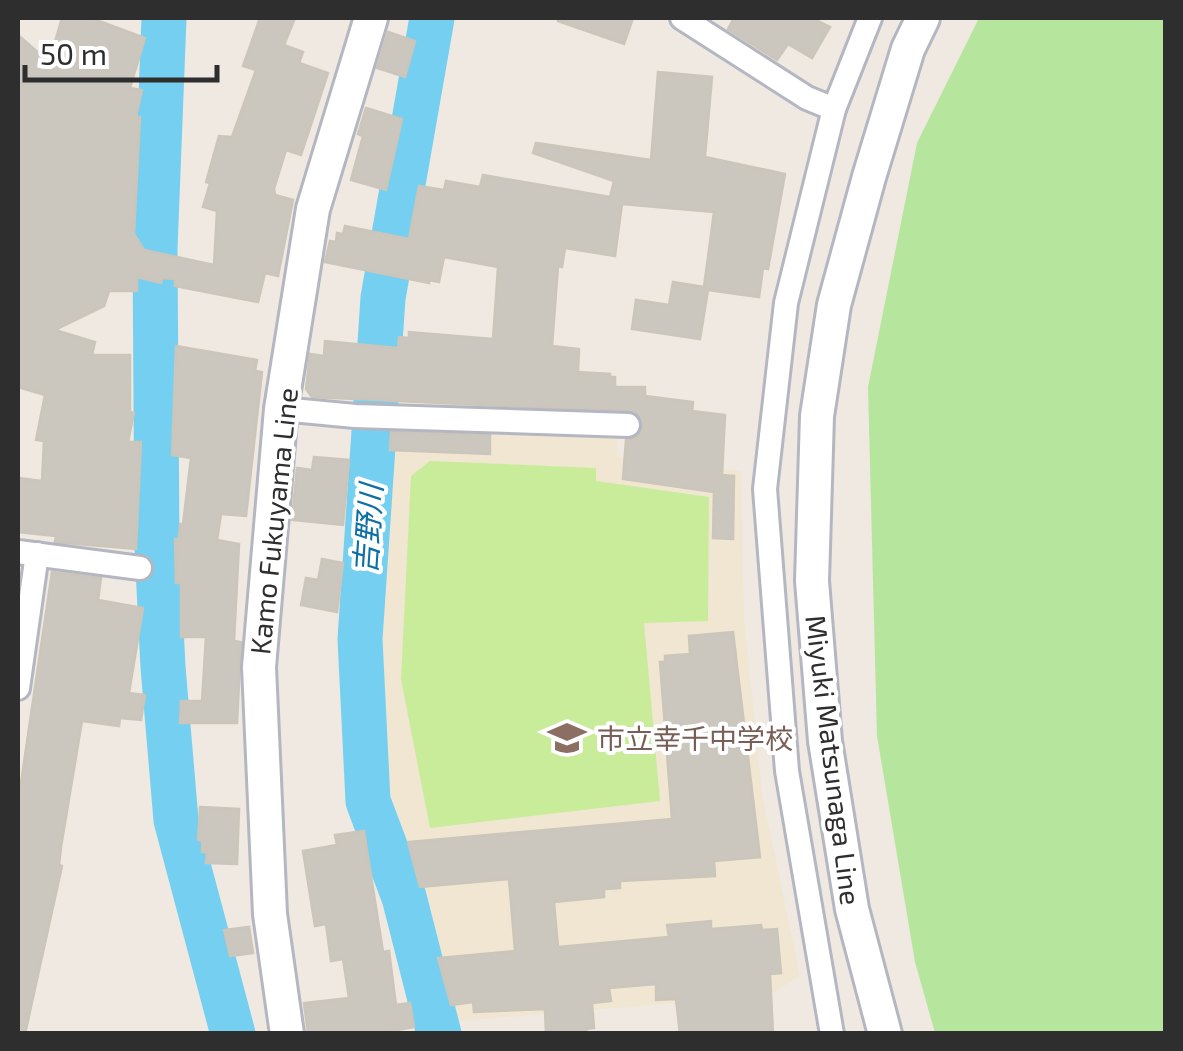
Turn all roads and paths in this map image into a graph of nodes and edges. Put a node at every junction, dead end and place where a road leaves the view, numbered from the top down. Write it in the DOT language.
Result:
graph roads {
  1 [pos="371,18"];
  2 [pos="682,18"];
  3 [pos="870,18"];
  4 [pos="923,18"];
  5 [pos="834,109"];
  6 [pos="282,409"];
  7 [pos="628,425"];
  8 [pos="27,553"];
  9 [pos="140,568"];
  10 [pos="18,688"];
  11 [pos="287,1034"];
  12 [pos="832,1034"];
  13 [pos="885,1034"];
  1 -- 6 [label="main road, Kamo Fukuyama Line"];
  2 -- 5 [label="street"];
  3 -- 5 [label="street"];
  4 -- 13 [label="main road, Miyuki Matsunaga Line"];
  5 -- 12 [label="street"];
  6 -- 7 [label="street"];
  6 -- 11 [label="main road, Kamo Fukuyama Line"];
  8 -- 9 [label="street"];
  8 -- 10 [label="street"];
}
